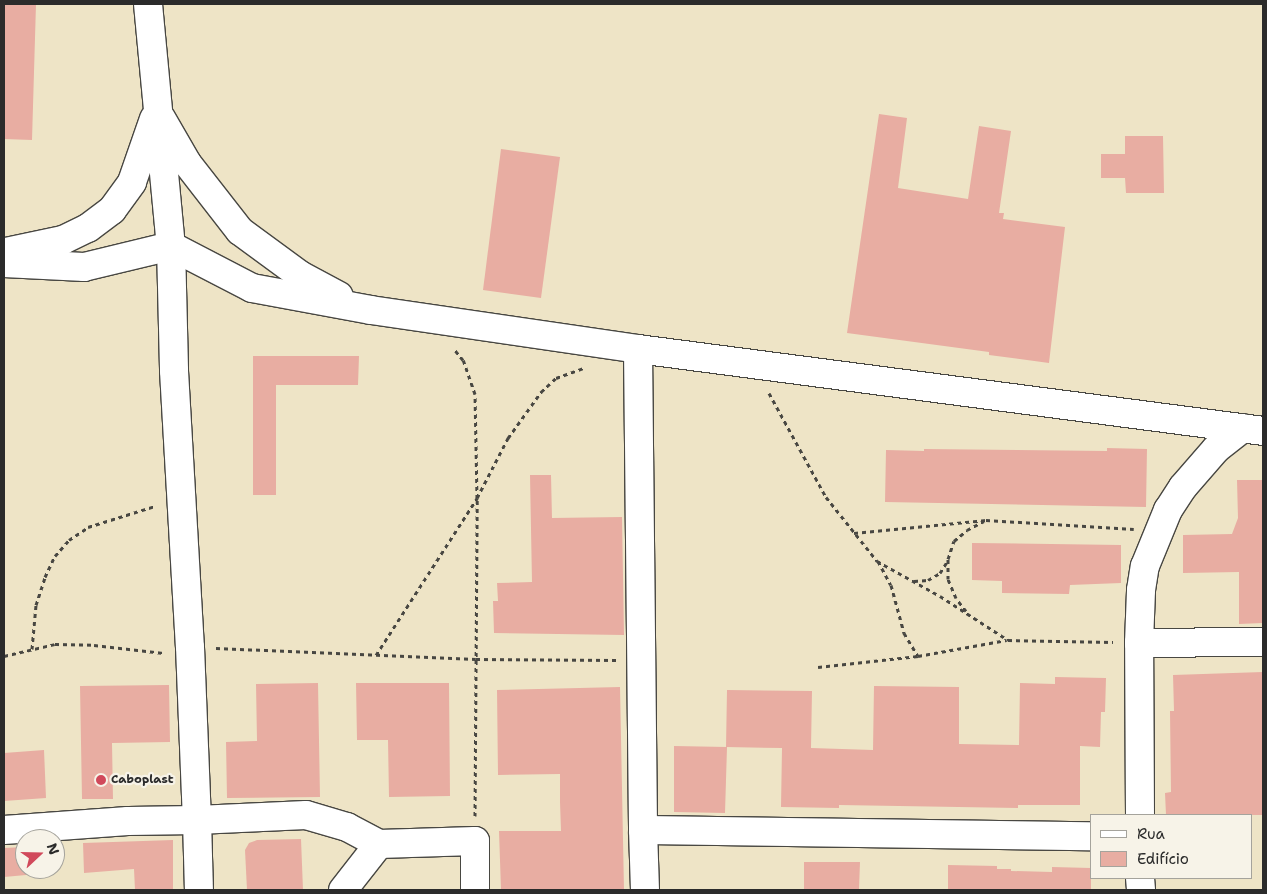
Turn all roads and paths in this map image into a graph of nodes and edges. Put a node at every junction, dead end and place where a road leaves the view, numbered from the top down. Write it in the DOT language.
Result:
graph roads {
  1 [pos="148,4"];
  2 [pos="157,110"];
  3 [pos="171,246"];
  4 [pos="4,252"];
  5 [pos="4,262"];
  6 [pos="371,310"];
  7 [pos="451,347"];
  8 [pos="638,349"];
  9 [pos="751,364"];
  10 [pos="584,368"];
  11 [pos="1253,430"];
  12 [pos="181,494"];
  13 [pos="478,498"];
  14 [pos="986,520"];
  15 [pos="854,533"];
  16 [pos="1156,537"];
  17 [pos="948,559"];
  18 [pos="877,561"];
  19 [pos="914,581"];
  20 [pos="968,614"];
  21 [pos="1008,640"];
  22 [pos="1263,642"];
  23 [pos="1139,643"];
  24 [pos="32,649"];
  25 [pos="190,651"];
  26 [pos="376,655"];
  27 [pos="4,656"];
  28 [pos="918,656"];
  29 [pos="476,659"];
  30 [pos="641,660"];
  31 [pos="818,667"];
  32 [pos="1140,814"];
  33 [pos="197,820"];
  34 [pos="4,830"];
  35 [pos="643,830"];
  36 [pos="1090,836"];
  37 [pos="475,841"];
  38 [pos="379,844"];
  39 [pos="199,890"];
  40 [pos="343,890"];
  41 [pos="475,890"];
  42 [pos="645,890"];
  1 -- 2 [label="street"];
  2 -- 3 [label="street"];
  2 -- 4 [label="street"];
  2 -- 6 [label="street"];
  3 -- 5 [label="street"];
  3 -- 6 [label="street"];
  3 -- 12 [label="street"];
  6 -- 8 [label="street"];
  7 -- 13 [label="path"];
  8 -- 9 [label="street"];
  8 -- 30 [label="street"];
  9 -- 11 [label="street"];
  9 -- 15 [label="path"];
  10 -- 13 [label="path"];
  11 -- 16 [label="street"];
  12 -- 24 [label="path"];
  12 -- 25 [label="street"];
  13 -- 26 [label="path"];
  13 -- 29 [label="path"];
  14 -- 15 [label="path"];
  14 -- 16 [label="path"];
  14 -- 17 [label="path"];
  15 -- 18 [label="path"];
  16 -- 23 [label="street"];
  17 -- 19 [label="path"];
  17 -- 20 [label="path"];
  18 -- 19 [label="path"];
  18 -- 28 [label="path"];
  19 -- 20 [label="path"];
  20 -- 21 [label="path"];
  21 -- 23 [label="path"];
  21 -- 28 [label="path"];
  22 -- 23 [label="street"];
  23 -- 32 [label="street"];
  24 -- 25 [label="path"];
  24 -- 27 [label="path"];
  25 -- 26 [label="path"];
  25 -- 33 [label="street"];
  26 -- 29 [label="path"];
  28 -- 31 [label="path"];
  29 -- 30 [label="path"];
  29 -- 37 [label="path"];
  30 -- 35 [label="street"];
  33 -- 34 [label="street"];
  33 -- 38 [label="street"];
  33 -- 39 [label="street"];
  35 -- 36 [label="street"];
  35 -- 42 [label="street"];
  37 -- 38 [label="street"];
  37 -- 41 [label="street"];
  38 -- 40 [label="street"];
}
